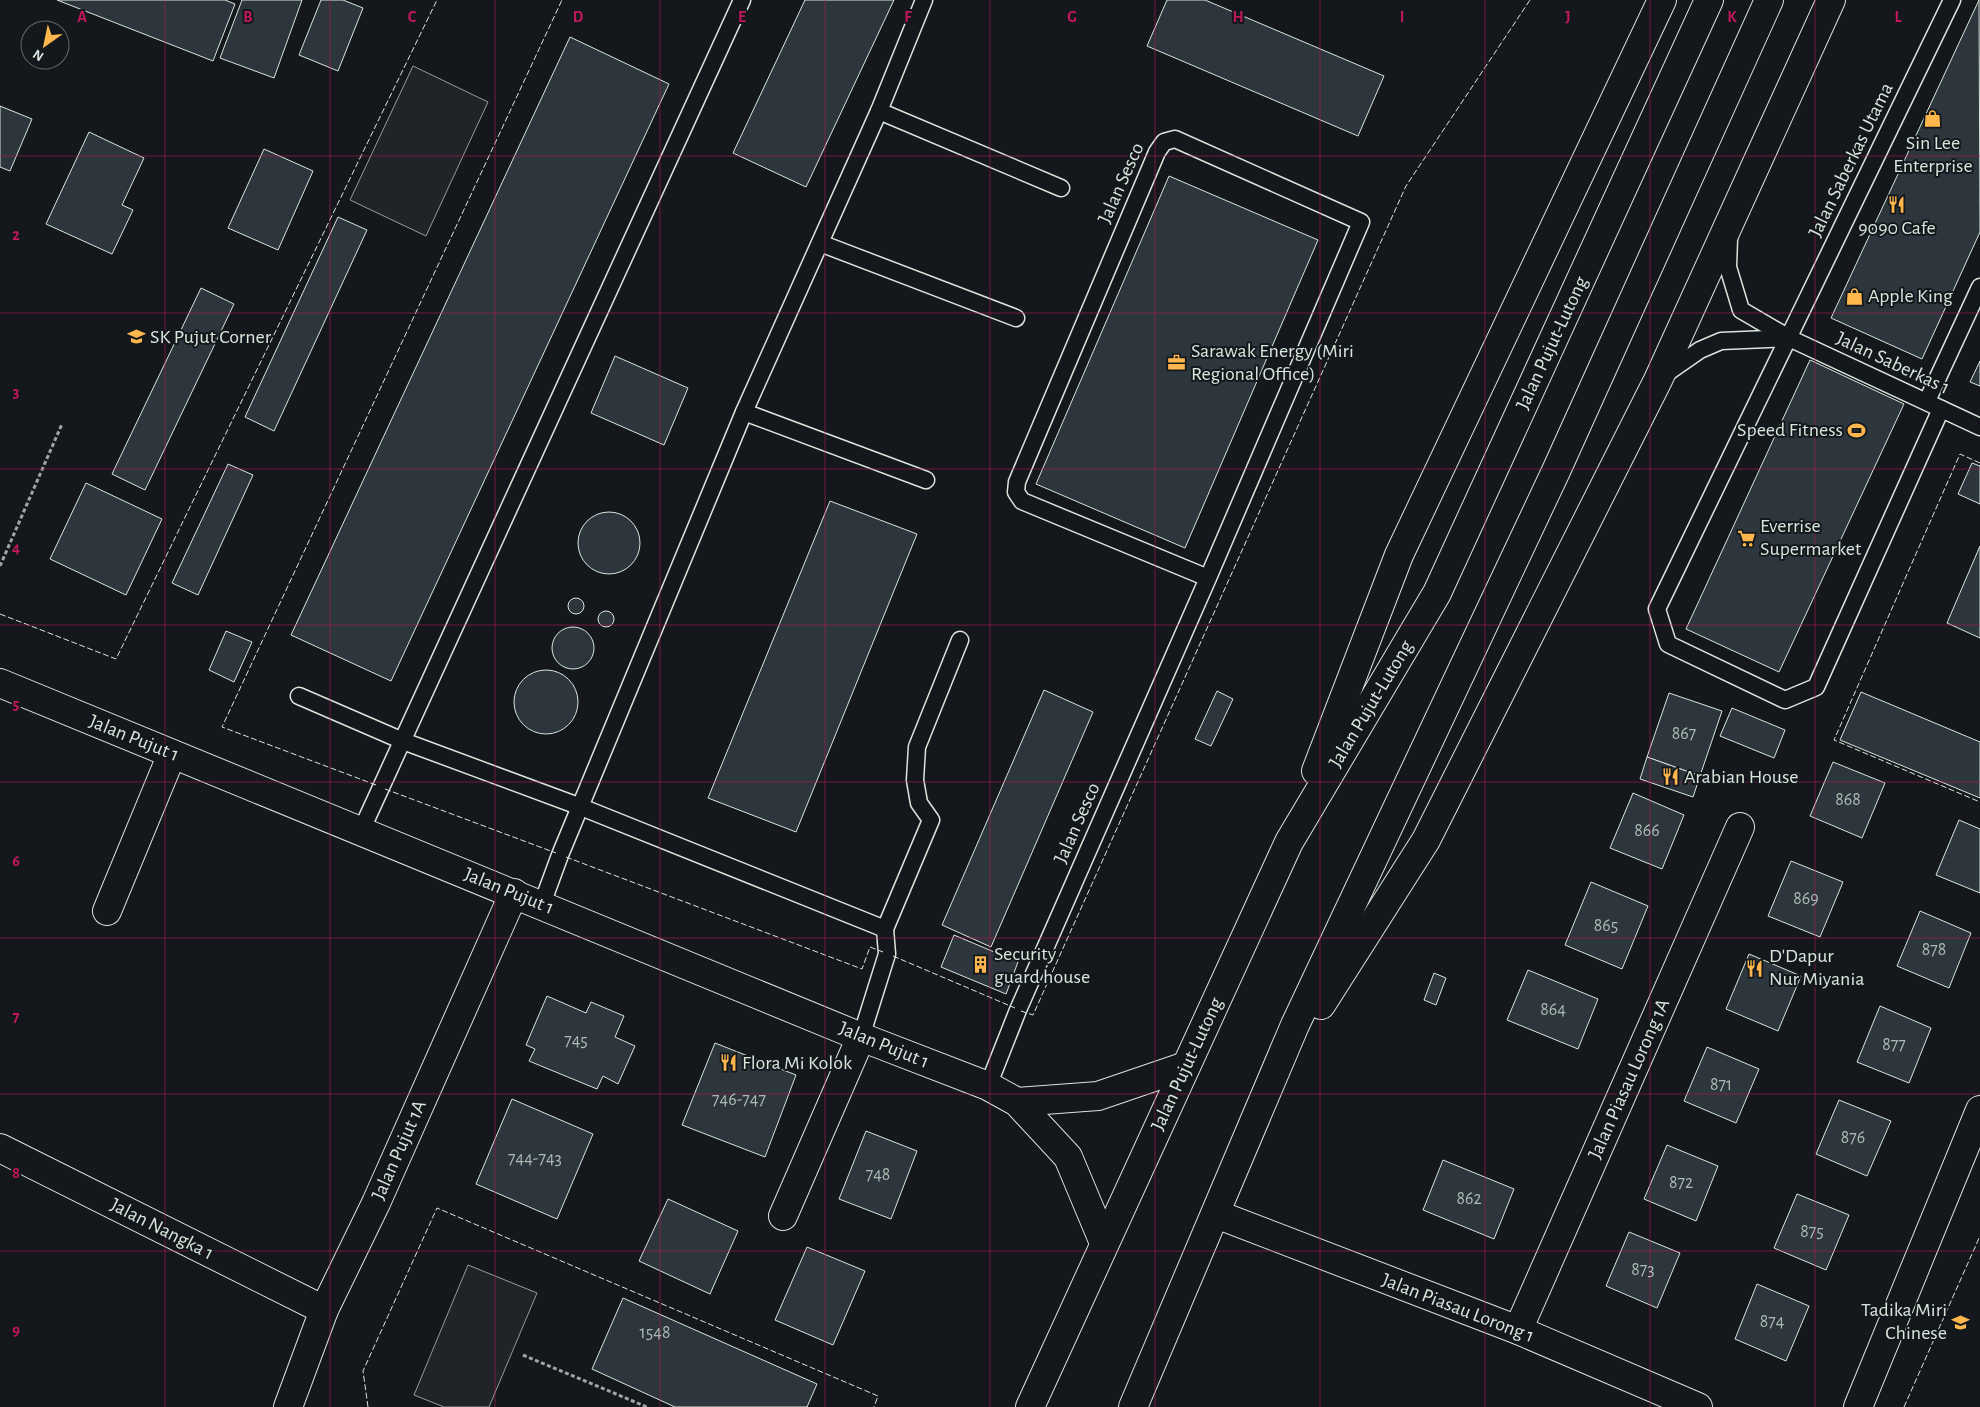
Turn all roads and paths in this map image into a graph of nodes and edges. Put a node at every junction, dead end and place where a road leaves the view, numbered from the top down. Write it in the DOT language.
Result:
graph roads {
  1 [pos="742,0"];
  2 [pos="924,0"];
  3 [pos="1662,0"];
  4 [pos="1709,0"];
  5 [pos="1769,0"];
  6 [pos="1831,0"];
  7 [pos="1952,0"];
  8 [pos="879,111"];
  9 [pos="1061,188"];
  10 [pos="1730,224"];
  11 [pos="820,243"];
  12 [pos="1980,287"];
  13 [pos="1016,318"];
  14 [pos="1789,338"];
  15 [pos="1658,380"];
  16 [pos="1934,405"];
  17 [pos="744,412"];
  18 [pos="62,424"];
  19 [pos="1980,427"];
  20 [pos="926,480"];
  21 [pos="0,566"];
  22 [pos="1208,578"];
  23 [pos="960,640"];
  24 [pos="0,684"];
  25 [pos="299,696"];
  26 [pos="403,741"];
  27 [pos="172,754"];
  28 [pos="581,807"];
  29 [pos="1740,827"];
  30 [pos="361,831"];
  31 [pos="1289,842"];
  32 [pos="514,893"];
  33 [pos="542,904"];
  34 [pos="107,912"];
  35 [pos="885,929"];
  36 [pos="861,1037"];
  37 [pos="1186,1066"];
  38 [pos="1271,1084"];
  39 [pos="988,1086"];
  40 [pos="1017,1102"];
  41 [pos="1980,1110"];
  42 [pos="0,1148"];
  43 [pos="1216,1214"];
  44 [pos="783,1216"];
  45 [pos="1104,1243"];
  46 [pos="324,1310"];
  47 [pos="1518,1330"];
  48 [pos="523,1355"];
  49 [pos="288,1407"];
  50 [pos="647,1407"];
  51 [pos="1030,1407"];
  52 [pos="1133,1407"];
  53 [pos="1698,1407"];
  54 [pos="1858,1407"];
  1 -- 26 [label="lane"];
  2 -- 8 [label="lane"];
  3 -- 31 [label="main road"];
  4 -- 31 [label="main road, Jalan Pujut-Lutong"];
  5 -- 38 [label="main road"];
  6 -- 10 [label="main road"];
  7 -- 14 [label="lane, Jalan Saberkas Utama"];
  8 -- 9 [label="lane"];
  8 -- 11 [label="lane"];
  10 -- 14 [label="lane"];
  10 -- 15 [label="main road"];
  11 -- 13 [label="lane"];
  11 -- 17 [label="lane"];
  12 -- 16 [label="lane, Jalan Saberkas Utama"];
  14 -- 15 [label="lane"];
  14 -- 16 [label="lane, Jalan Saberkas 1"];
  14 -- 16 [label="lane, Jalan Saberkas Utama"];
  15 -- 38 [label="main road"];
  16 -- 19 [label="lane, Jalan Saberkas 1"];
  17 -- 20 [label="lane"];
  17 -- 28 [label="lane"];
  18 -- 21 [label="path"];
  22 -- 22 [label="lane, Jalan Sesco"];
  22 -- 39 [label="lane, Jalan Sesco"];
  23 -- 35 [label="lane"];
  24 -- 27 [label="main road, Jalan Pujut 1"];
  25 -- 26 [label="lane"];
  26 -- 28 [label="lane"];
  26 -- 30 [label="lane"];
  27 -- 30 [label="main road, Jalan Pujut 1"];
  27 -- 34 [label="main road"];
  28 -- 33 [label="lane"];
  28 -- 35 [label="lane"];
  29 -- 47 [label="main road, Jalan Piasau Lorong 1A"];
  30 -- 32 [label="main road, Jalan Pujut 1"];
  31 -- 37 [label="main road, Jalan Pujut-Lutong"];
  32 -- 33 [label="main road, Jalan Pujut 1"];
  32 -- 46 [label="main road, Jalan Pujut 1A"];
  33 -- 36 [label="main road, Jalan Pujut 1"];
  35 -- 36 [label="lane"];
  36 -- 39 [label="main road, Jalan Pujut 1"];
  36 -- 44 [label="main road"];
  37 -- 40 [label="main road"];
  37 -- 45 [label="main road, Jalan Pujut-Lutong"];
  38 -- 43 [label="main road"];
  39 -- 40 [label="main road, Jalan Pujut 1"];
  40 -- 45 [label="main road, Jalan Pujut 1"];
  41 -- 54 [label="main road"];
  42 -- 46 [label="main road, Jalan Nangka 1"];
  43 -- 47 [label="main road, Jalan Piasau Lorong 1"];
  43 -- 52 [label="main road"];
  45 -- 51 [label="main road, Jalan Pujut-Lutong"];
  46 -- 49 [label="main road, Jalan Pujut 1A"];
  47 -- 53 [label="main road, Jalan Piasau Lorong 1"];
  48 -- 50 [label="path"];
}
